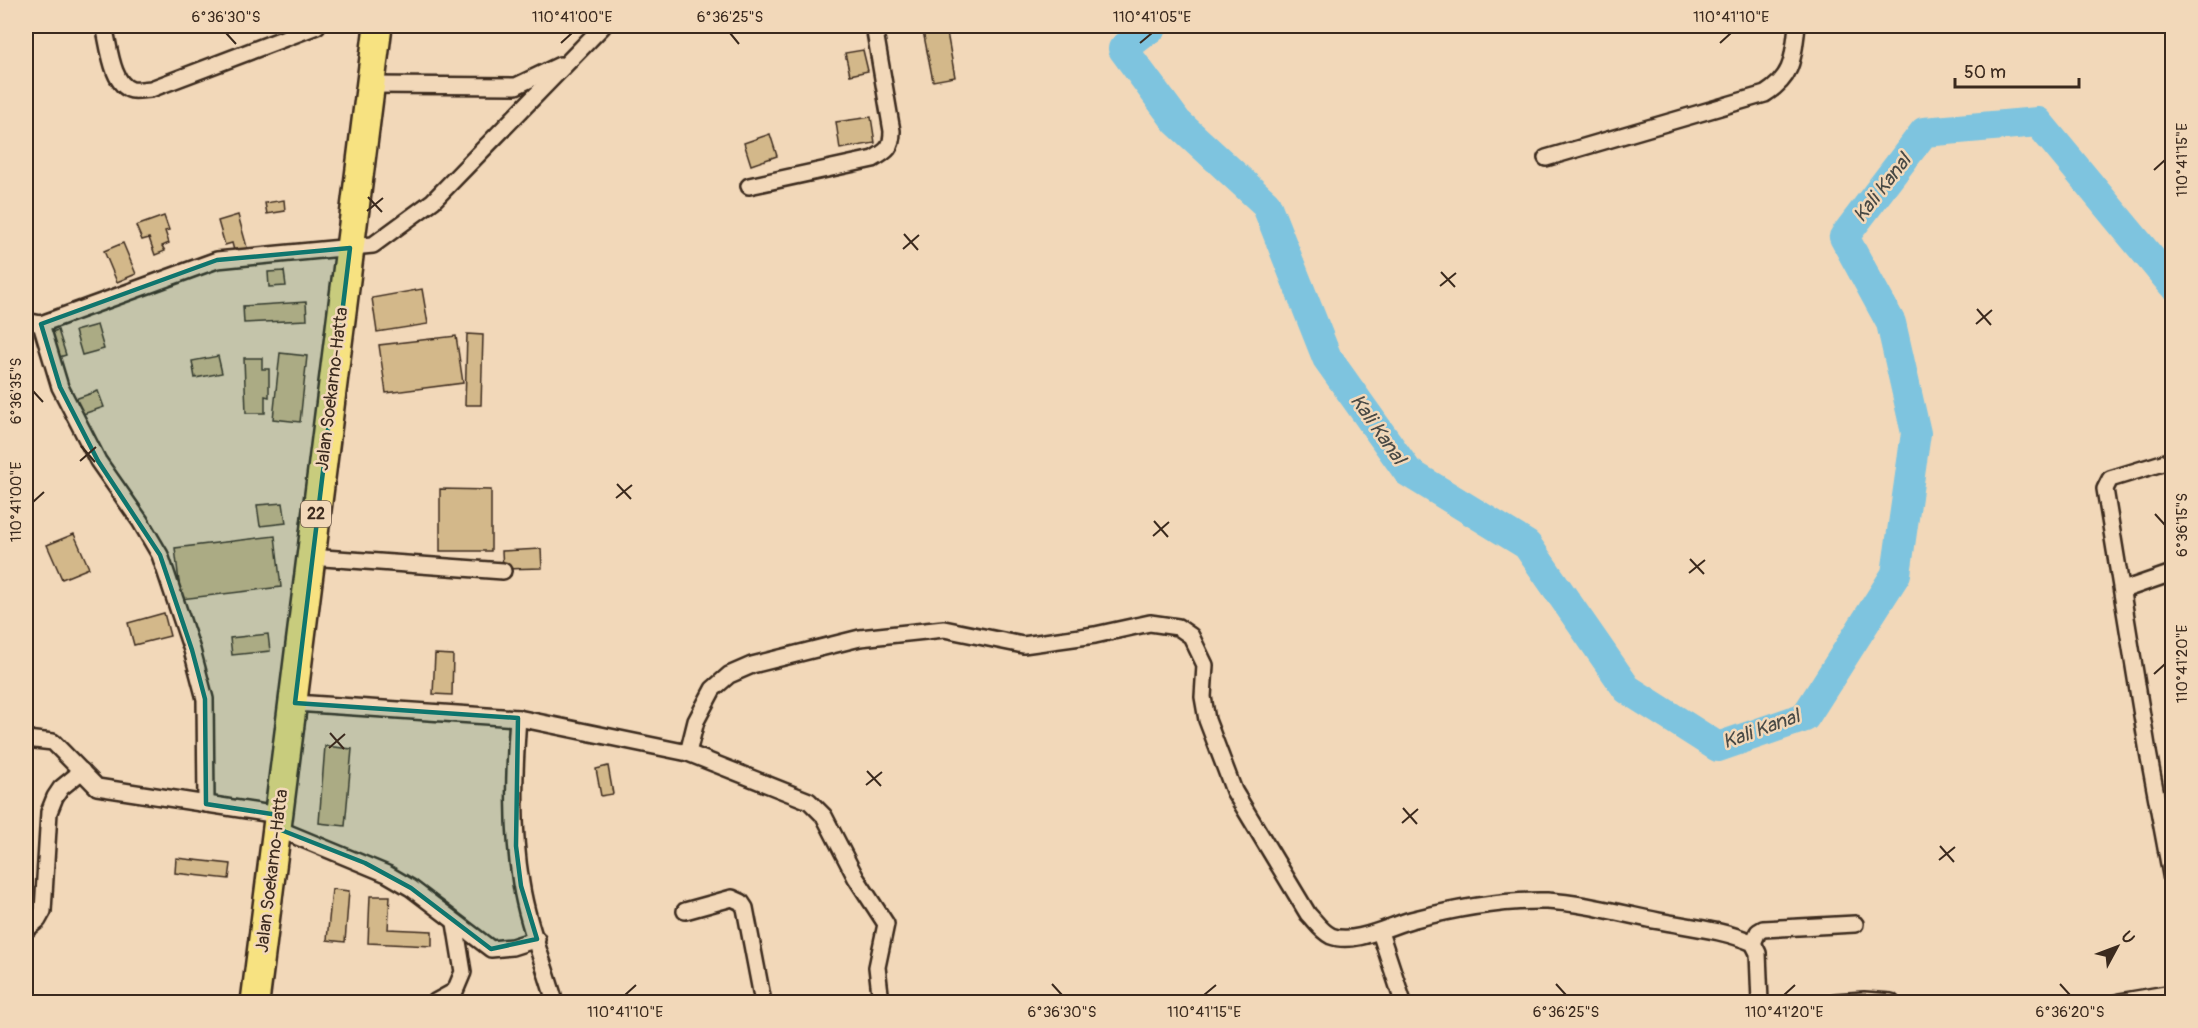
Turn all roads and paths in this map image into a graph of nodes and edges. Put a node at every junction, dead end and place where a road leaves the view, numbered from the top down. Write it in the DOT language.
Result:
graph roads {
  1 [pos="104,26"];
  2 [pos="317,26"];
  3 [pos="378,26"];
  4 [pos="603,26"];
  5 [pos="874,26"];
  6 [pos="1797,26"];
  7 [pos="291,30"];
  8 [pos="572,58"];
  9 [pos="370,85"];
  10 [pos="1546,158"];
  11 [pos="749,186"];
  12 [pos="350,248"];
  13 [pos="26,321"];
  14 [pos="41,324"];
  15 [pos="2172,460"];
  16 [pos="310,557"];
  17 [pos="503,572"];
  18 [pos="2172,573"];
  19 [pos="2123,590"];
  20 [pos="295,703"];
  21 [pos="518,718"];
  22 [pos="26,739"];
  23 [pos="688,753"];
  24 [pos="81,771"];
  25 [pos="206,804"];
  26 [pos="277,822"];
  27 [pos="2172,880"];
  28 [pos="685,911"];
  29 [pos="455,923"];
  30 [pos="1855,924"];
  31 [pos="26,930"];
  32 [pos="1380,932"];
  33 [pos="537,939"];
  34 [pos="1753,943"];
  35 [pos="2172,993"];
  36 [pos="255,1002"];
  37 [pos="435,1002"];
  38 [pos="555,1002"];
  39 [pos="763,1002"];
  40 [pos="881,1002"];
  41 [pos="1403,1002"];
  42 [pos="1760,1002"];
  43 [pos="1835,1002"];
  44 [pos="1891,1002"];
  45 [pos="2119,1002"];
  1 -- 7 [label="street"];
  2 -- 7 [label="street"];
  3 -- 9 [label="highway, Jalan Soekarno-Hatta / 22"];
  4 -- 8 [label="street"];
  5 -- 11 [label="street"];
  6 -- 10 [label="street"];
  8 -- 9 [label="street"];
  8 -- 12 [label="street"];
  9 -- 12 [label="highway, Jalan Soekarno-Hatta / 22"];
  12 -- 14 [label="street"];
  12 -- 16 [label="highway, Jalan Soekarno-Hatta / 22"];
  13 -- 14 [label="street"];
  14 -- 25 [label="street"];
  15 -- 19 [label="street"];
  16 -- 17 [label="street"];
  16 -- 20 [label="highway, Jalan Soekarno-Hatta / 22"];
  18 -- 19 [label="street"];
  19 -- 27 [label="street"];
  20 -- 21 [label="street"];
  20 -- 26 [label="highway, Jalan Soekarno-Hatta / 22"];
  21 -- 23 [label="street"];
  21 -- 33 [label="street"];
  22 -- 24 [label="street"];
  23 -- 32 [label="street"];
  23 -- 40 [label="street"];
  24 -- 25 [label="street"];
  24 -- 31 [label="street"];
  25 -- 26 [label="street"];
  26 -- 29 [label="street"];
  26 -- 36 [label="highway, Jalan Soekarno-Hatta / 22"];
  28 -- 39 [label="street"];
  29 -- 33 [label="street"];
  29 -- 37 [label="street"];
  30 -- 34 [label="street"];
  32 -- 34 [label="street"];
  32 -- 41 [label="street"];
  33 -- 38 [label="street"];
  34 -- 42 [label="street"];
  35 -- 45 [label="street"];
  43 -- 44 [label="street"];
}
